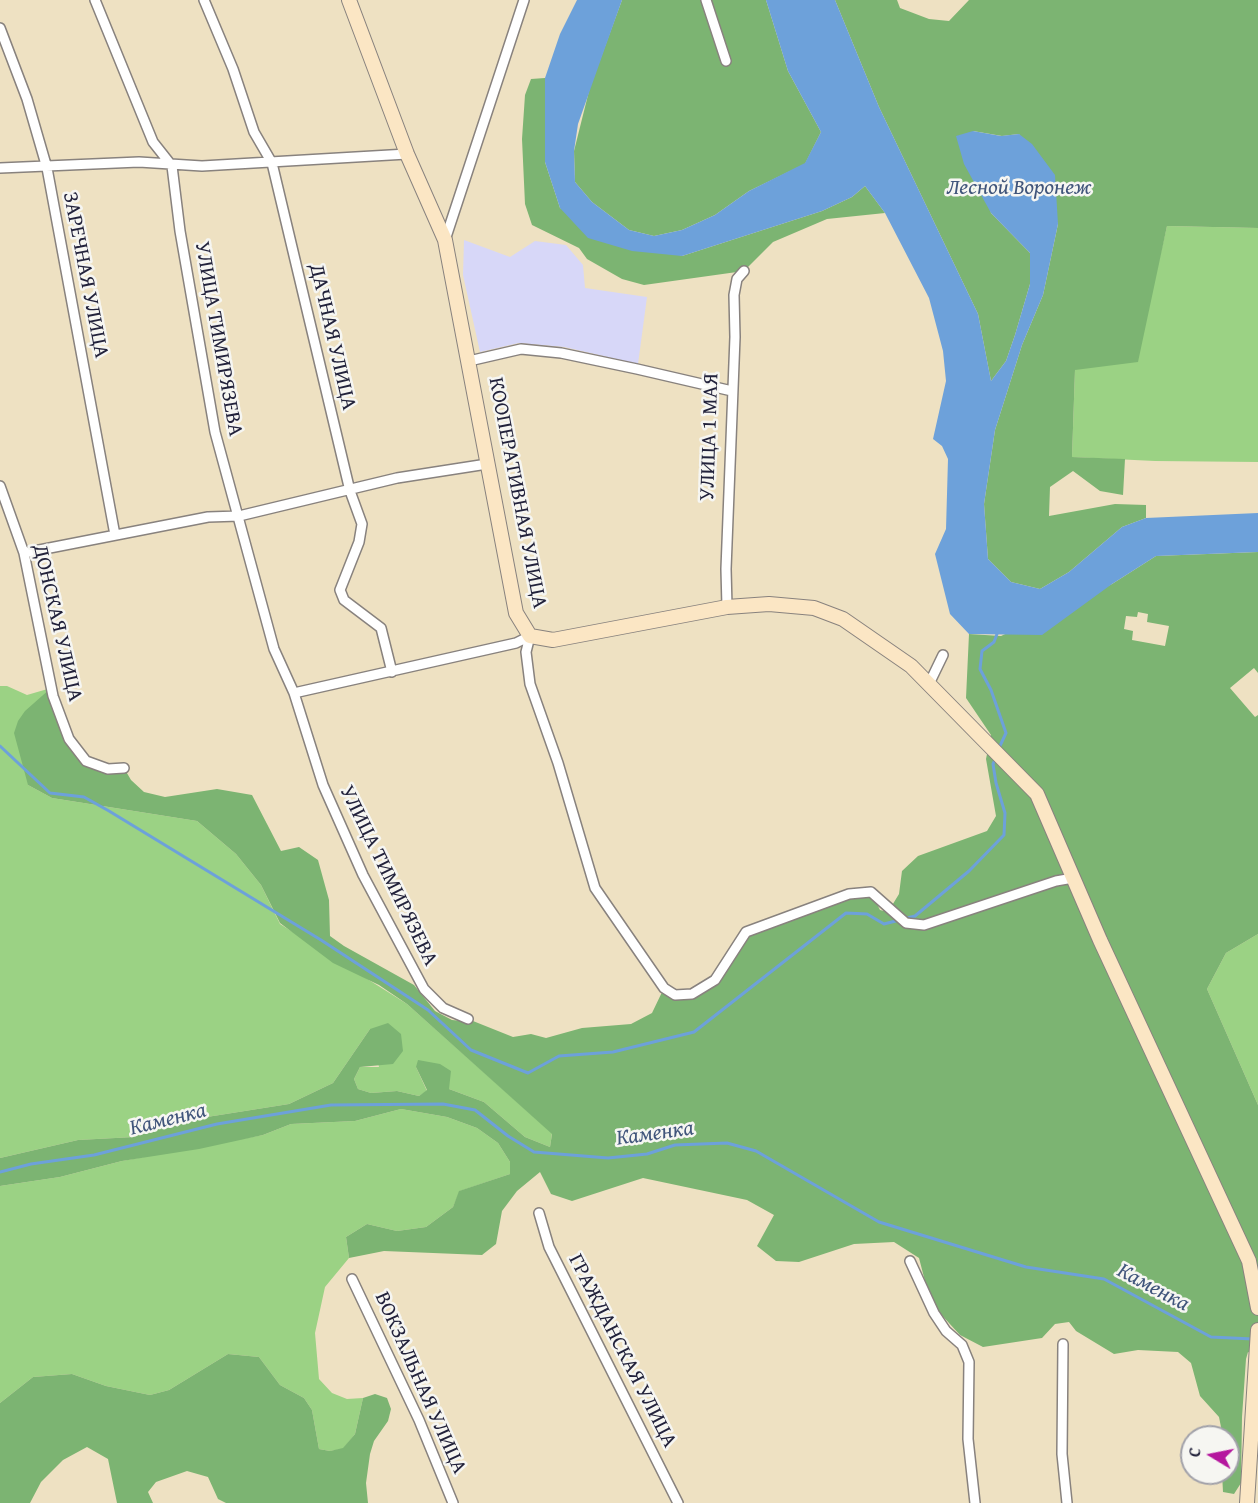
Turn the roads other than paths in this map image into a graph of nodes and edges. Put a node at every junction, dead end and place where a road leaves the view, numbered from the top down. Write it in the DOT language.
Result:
graph roads {
  1 [pos="95,0"];
  2 [pos="204,0"];
  3 [pos="349,0"];
  4 [pos="524,0"];
  5 [pos="706,0"];
  6 [pos="0,28"];
  7 [pos="726,61"];
  8 [pos="407,154"];
  9 [pos="272,163"];
  10 [pos="172,166"];
  11 [pos="0,168"];
  12 [pos="47,168"];
  13 [pos="445,240"];
  14 [pos="744,271"];
  15 [pos="469,361"];
  16 [pos="732,392"];
  17 [pos="487,464"];
  18 [pos="0,486"];
  19 [pos="350,491"];
  20 [pos="239,516"];
  21 [pos="115,535"];
  22 [pos="24,553"];
  23 [pos="727,607"];
  24 [pos="530,636"];
  25 [pos="943,655"];
  26 [pos="392,672"];
  27 [pos="929,684"];
  28 [pos="294,693"];
  29 [pos="124,768"];
  30 [pos="1073,878"];
  31 [pos="468,1019"];
  32 [pos="539,1213"];
  33 [pos="910,1261"];
  34 [pos="352,1278"];
  35 [pos="1258,1308"];
  36 [pos="1258,1330"];
  37 [pos="1063,1344"];
  38 [pos="1257,1354"];
  39 [pos="1254,1464"];
  40 [pos="453,1503"];
  41 [pos="678,1503"];
  42 [pos="975,1503"];
  43 [pos="1067,1503"];
  44 [pos="1247,1503"];
  1 -- 10 [label="street"];
  2 -- 9 [label="street, ДАЧНАЯ УЛИЦА"];
  3 -- 8 [label="street, КООПЕРАТИВНАЯ УЛИЦА"];
  4 -- 13 [label="street"];
  5 -- 7 [label="street"];
  6 -- 12 [label="street, ЗАРЕЧНАЯ УЛИЦА"];
  8 -- 9 [label="street"];
  8 -- 13 [label="street, КООПЕРАТИВНАЯ УЛИЦА"];
  9 -- 10 [label="street"];
  9 -- 19 [label="street, ДАЧНАЯ УЛИЦА"];
  10 -- 12 [label="street"];
  10 -- 20 [label="street, УЛИЦА ТИМИРЯЗЕВА"];
  11 -- 12 [label="street"];
  12 -- 21 [label="street, ЗАРЕЧНАЯ УЛИЦА"];
  13 -- 15 [label="street, КООПЕРАТИВНАЯ УЛИЦА"];
  14 -- 16 [label="street, УЛИЦА 1 МАЯ"];
  15 -- 16 [label="street"];
  15 -- 17 [label="street, КООПЕРАТИВНАЯ УЛИЦА"];
  16 -- 23 [label="street, УЛИЦА 1 МАЯ"];
  17 -- 19 [label="street"];
  17 -- 24 [label="street, КООПЕРАТИВНАЯ УЛИЦА"];
  18 -- 22 [label="street, ДОНСКАЯ УЛИЦА"];
  19 -- 20 [label="street"];
  19 -- 26 [label="street, ДАЧНАЯ УЛИЦА"];
  20 -- 21 [label="street"];
  20 -- 28 [label="street, УЛИЦА ТИМИРЯЗЕВА"];
  21 -- 22 [label="street"];
  22 -- 29 [label="street, ДОНСКАЯ УЛИЦА"];
  23 -- 24 [label="street"];
  23 -- 27 [label="street"];
  24 -- 26 [label="street"];
  24 -- 30 [label="street, КООПЕРАТИВНАЯ УЛИЦА"];
  25 -- 27 [label="street"];
  26 -- 28 [label="street"];
  27 -- 30 [label="street"];
  28 -- 31 [label="street, УЛИЦА ТИМИРЯЗЕВА"];
  30 -- 35 [label="street"];
  32 -- 41 [label="street, ГРАЖДАНСКАЯ УЛИЦА"];
  33 -- 42 [label="street"];
  34 -- 40 [label="street, ВОКЗАЛЬНАЯ УЛИЦА"];
  36 -- 38 [label="street"];
  37 -- 43 [label="street"];
  38 -- 39 [label="street"];
  39 -- 44 [label="street"];
}
